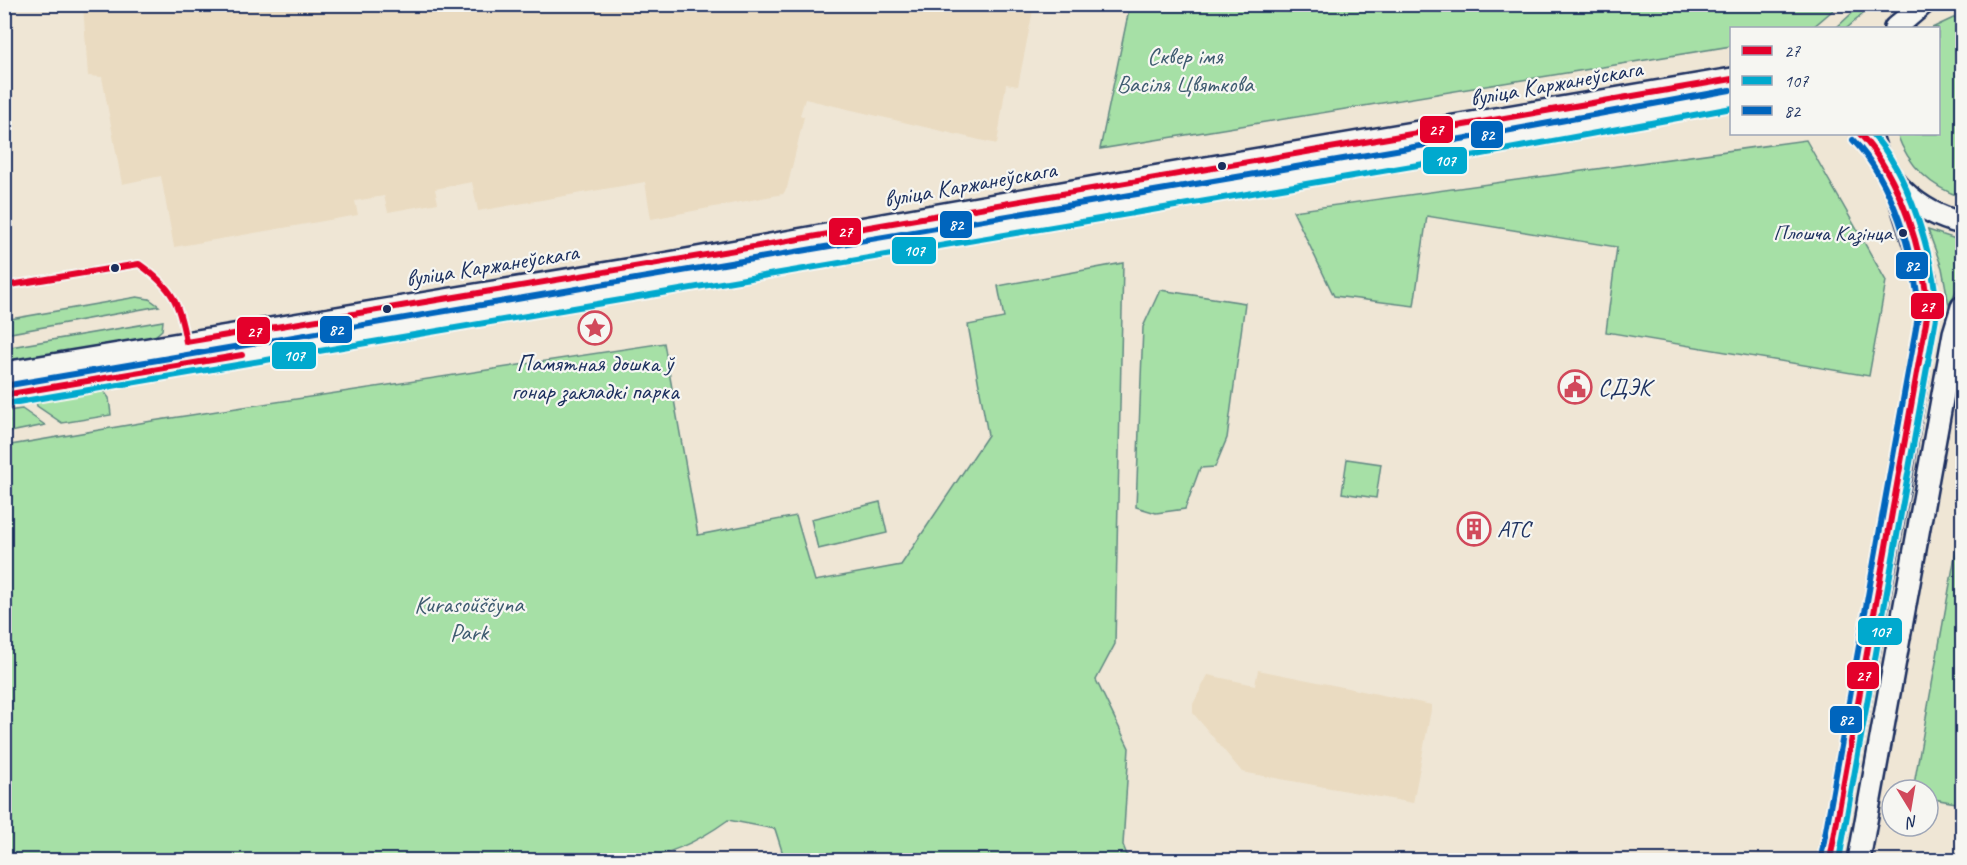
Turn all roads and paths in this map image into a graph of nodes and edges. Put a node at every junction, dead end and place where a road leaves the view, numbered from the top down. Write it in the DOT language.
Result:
graph roads {
  1 [pos="1918,7"];
  2 [pos="1890,27"];
  3 [pos="1896,27"];
  4 [pos="1730,79"];
  5 [pos="1730,99"];
  6 [pos="1874,142"];
  7 [pos="1894,181"];
  8 [pos="1962,223"];
  9 [pos="1962,307"];
  10 [pos="4,373"];
  11 [pos="4,395"];
  12 [pos="1830,861"];
  13 [pos="1859,861"];
  1 -- 2 [label="main road"];
  1 -- 3 [label="main road"];
  4 -- 10 [label="main road, вуліца Каржанеўскага"];
  5 -- 11 [label="main road, вуліца Каржанеўскага"];
  6 -- 7 [label="main road"];
  7 -- 8 [label="main road"];
  7 -- 12 [label="main road"];
  9 -- 13 [label="main road"];
}
